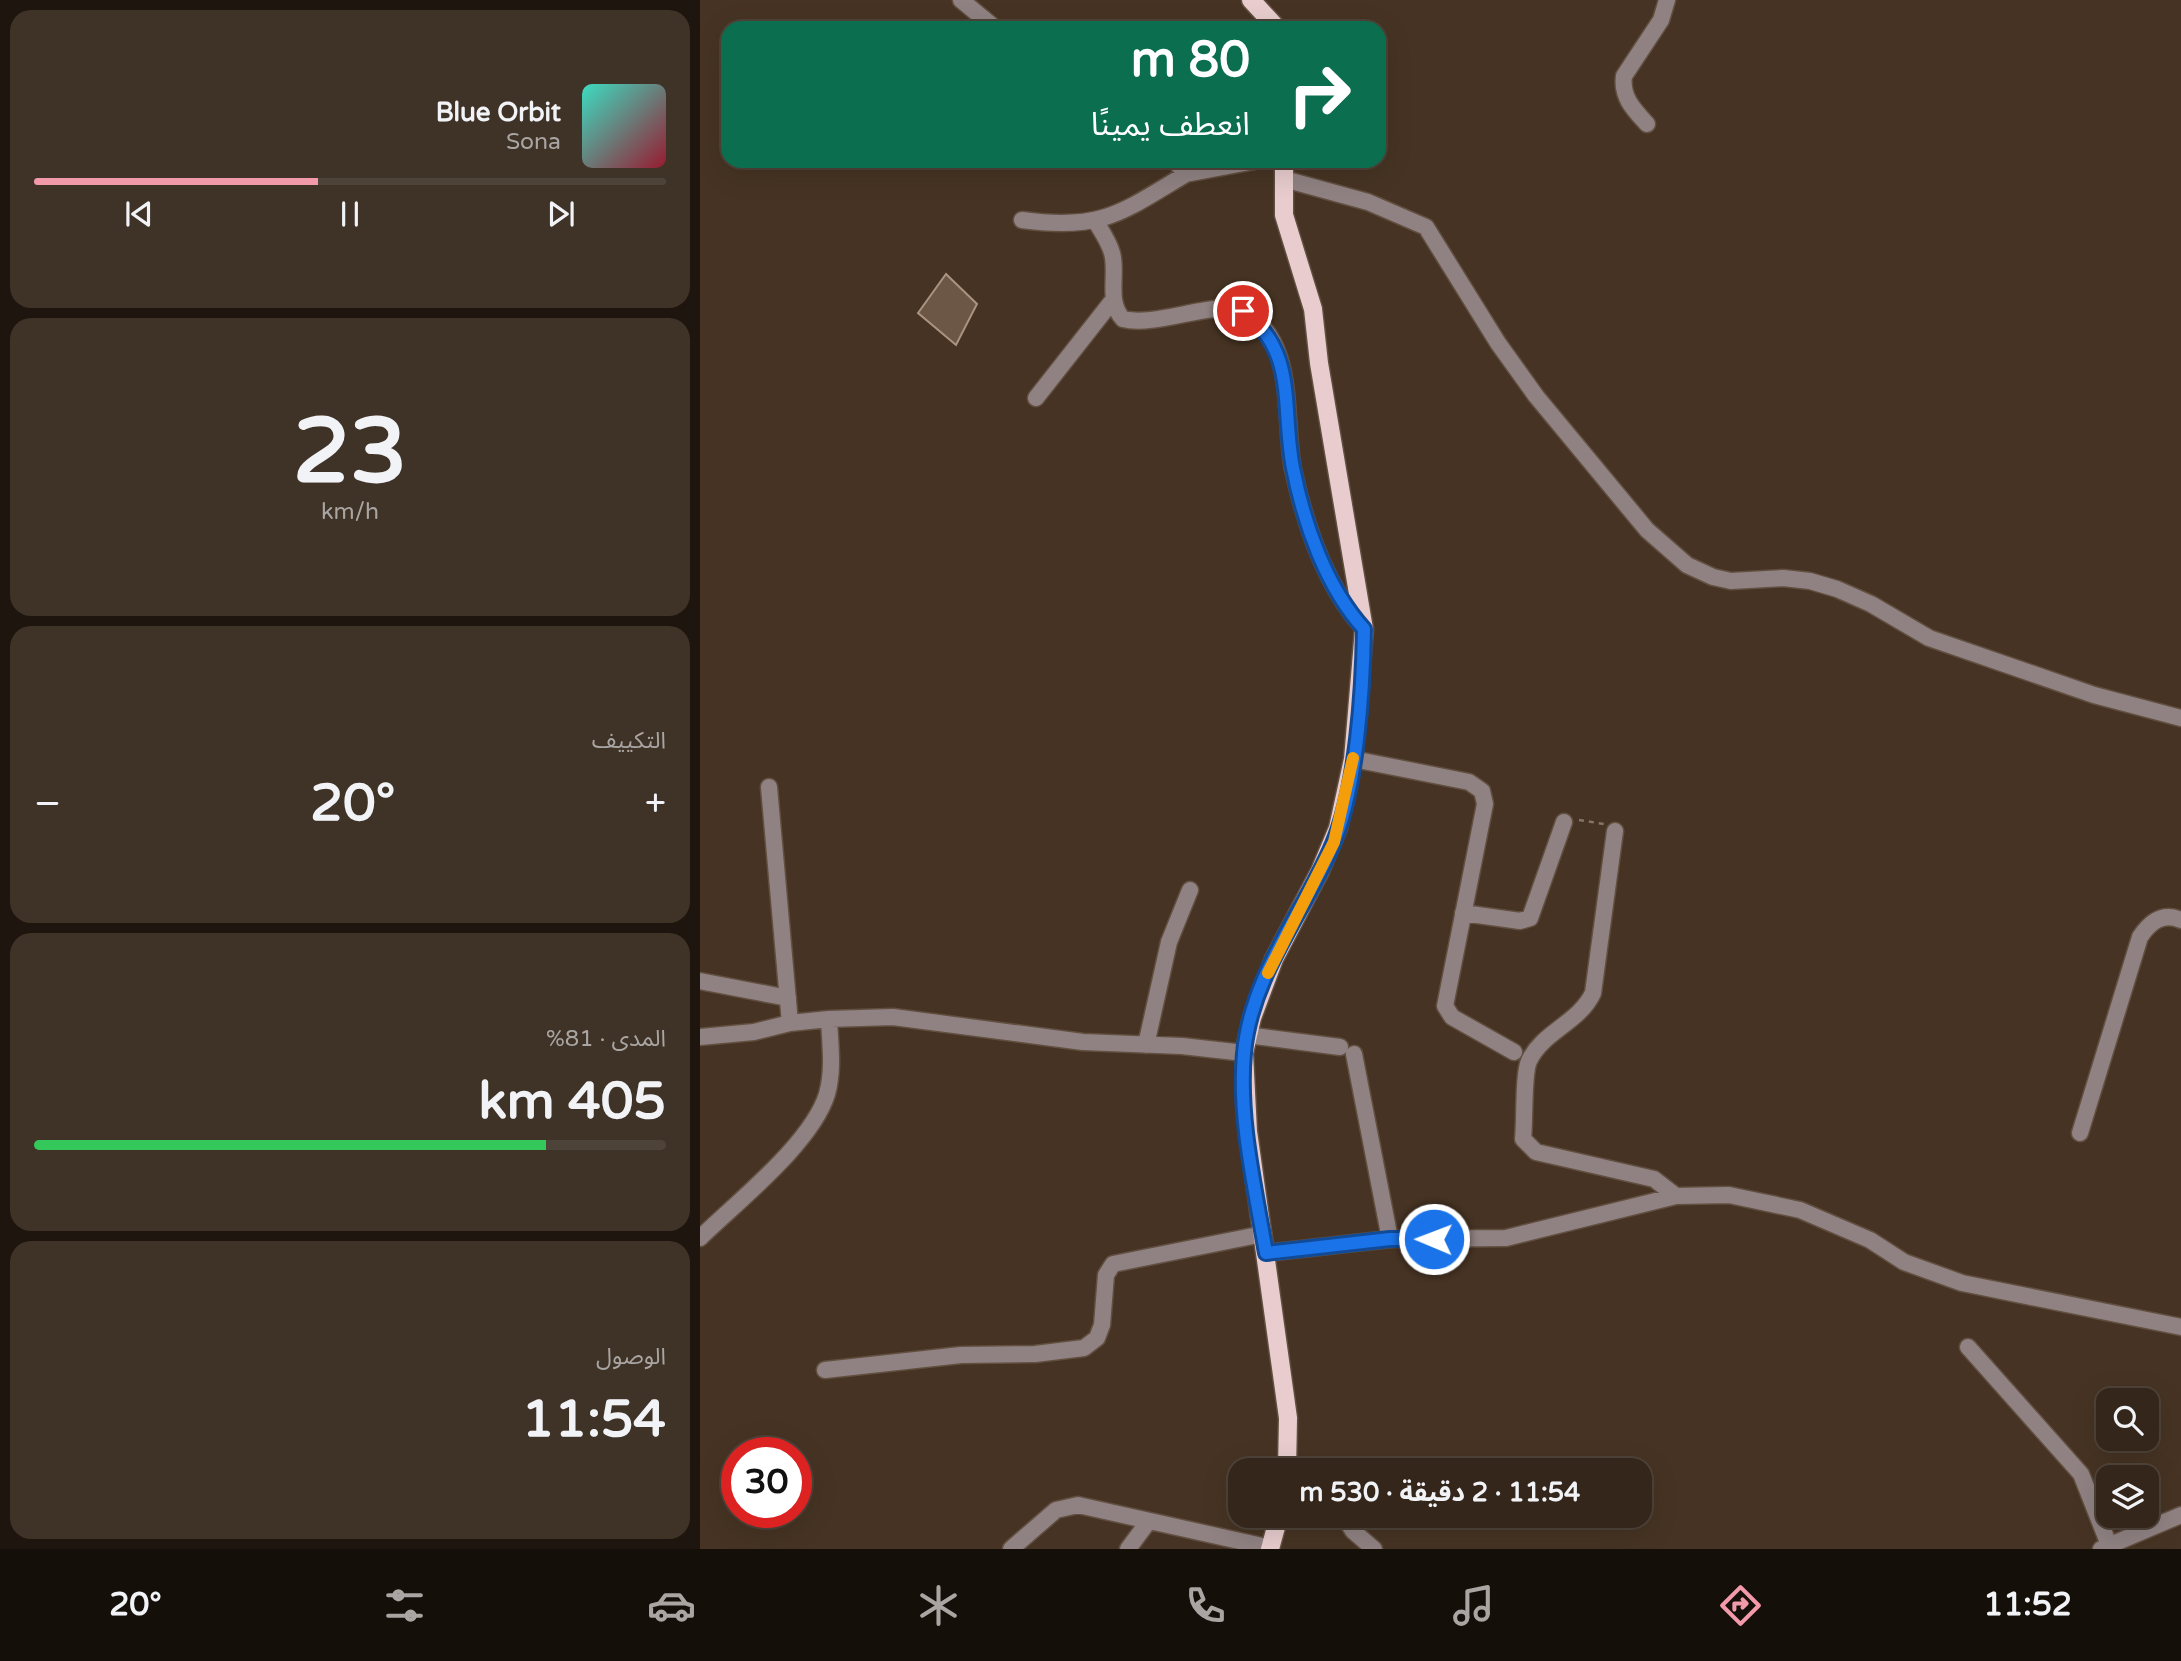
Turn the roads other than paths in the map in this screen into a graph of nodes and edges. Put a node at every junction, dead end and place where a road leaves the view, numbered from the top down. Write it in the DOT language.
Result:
graph roads {
  1 [pos="961,0"];
  2 [pos="1251,0"];
  3 [pos="1667,0"];
  4 [pos="986,21"];
  5 [pos="1270,21"];
  6 [pos="1647,124"];
  7 [pos="1179,168"];
  8 [pos="1284,168"];
  9 [pos="1284,179"];
  10 [pos="1022,220"];
  11 [pos="1096,222"];
  12 [pos="1114,300"];
  13 [pos="1036,398"];
  14 [pos="1364,629"];
  15 [pos="2181,718"];
  16 [pos="1353,759"];
  17 [pos="769,787"];
  18 [pos="1564,822"];
  19 [pos="1615,831"];
  20 [pos="1190,890"];
  21 [pos="1463,913"];
  22 [pos="2181,920"];
  23 [pos="700,981"];
  24 [pos="788,998"];
  25 [pos="829,1019"];
  26 [pos="790,1023"];
  27 [pos="1247,1035"];
  28 [pos="700,1037"];
  29 [pos="1146,1045"];
  30 [pos="1514,1052"];
  31 [pos="1244,1053"];
  32 [pos="2080,1133"];
  33 [pos="1676,1196"];
  34 [pos="1263,1234"];
  35 [pos="700,1238"];
  36 [pos="1390,1239"];
  37 [pos="1266,1253"];
  38 [pos="2181,1327"];
  39 [pos="1968,1347"];
  40 [pos="825,1370"];
  41 [pos="1287,1458"];
  42 [pos="2181,1515"];
  43 [pos="1148,1522"];
  44 [pos="1276,1528"];
  45 [pos="1351,1528"];
  46 [pos="2105,1547"];
  47 [pos="1271,1548"];
  48 [pos="1011,1549"];
  49 [pos="1128,1549"];
  50 [pos="1374,1549"];
  1 -- 4 [label="street"];
  2 -- 5 [label="main road"];
  3 -- 6 [label="street"];
  7 -- 11 [label="street"];
  8 -- 9 [label="main road"];
  9 -- 14 [label="main road"];
  9 -- 15 [label="street"];
  10 -- 11 [label="street"];
  11 -- 12 [label="street"];
  12 -- 13 [label="street"];
  12 -- 14 [label="street"];
  14 -- 16 [label="main road"];
  16 -- 21 [label="street"];
  16 -- 27 [label="main road"];
  17 -- 24 [label="street"];
  18 -- 21 [label="street"];
  19 -- 33 [label="street"];
  20 -- 29 [label="street"];
  21 -- 30 [label="street"];
  22 -- 32 [label="street"];
  23 -- 24 [label="street"];
  24 -- 26 [label="street"];
  25 -- 26 [label="street"];
  25 -- 29 [label="street"];
  25 -- 35 [label="street"];
  26 -- 28 [label="street"];
  27 -- 31 [label="main road"];
  27 -- 36 [label="street"];
  29 -- 31 [label="street"];
  31 -- 34 [label="main road"];
  33 -- 36 [label="street"];
  33 -- 38 [label="street"];
  34 -- 37 [label="main road"];
  34 -- 40 [label="street"];
  36 -- 37 [label="street"];
  37 -- 41 [label="main road"];
  39 -- 46 [label="street"];
  42 -- 46 [label="street"];
  43 -- 47 [label="street"];
  43 -- 48 [label="street"];
  43 -- 49 [label="street"];
  44 -- 47 [label="main road"];
  45 -- 50 [label="street"];
}
